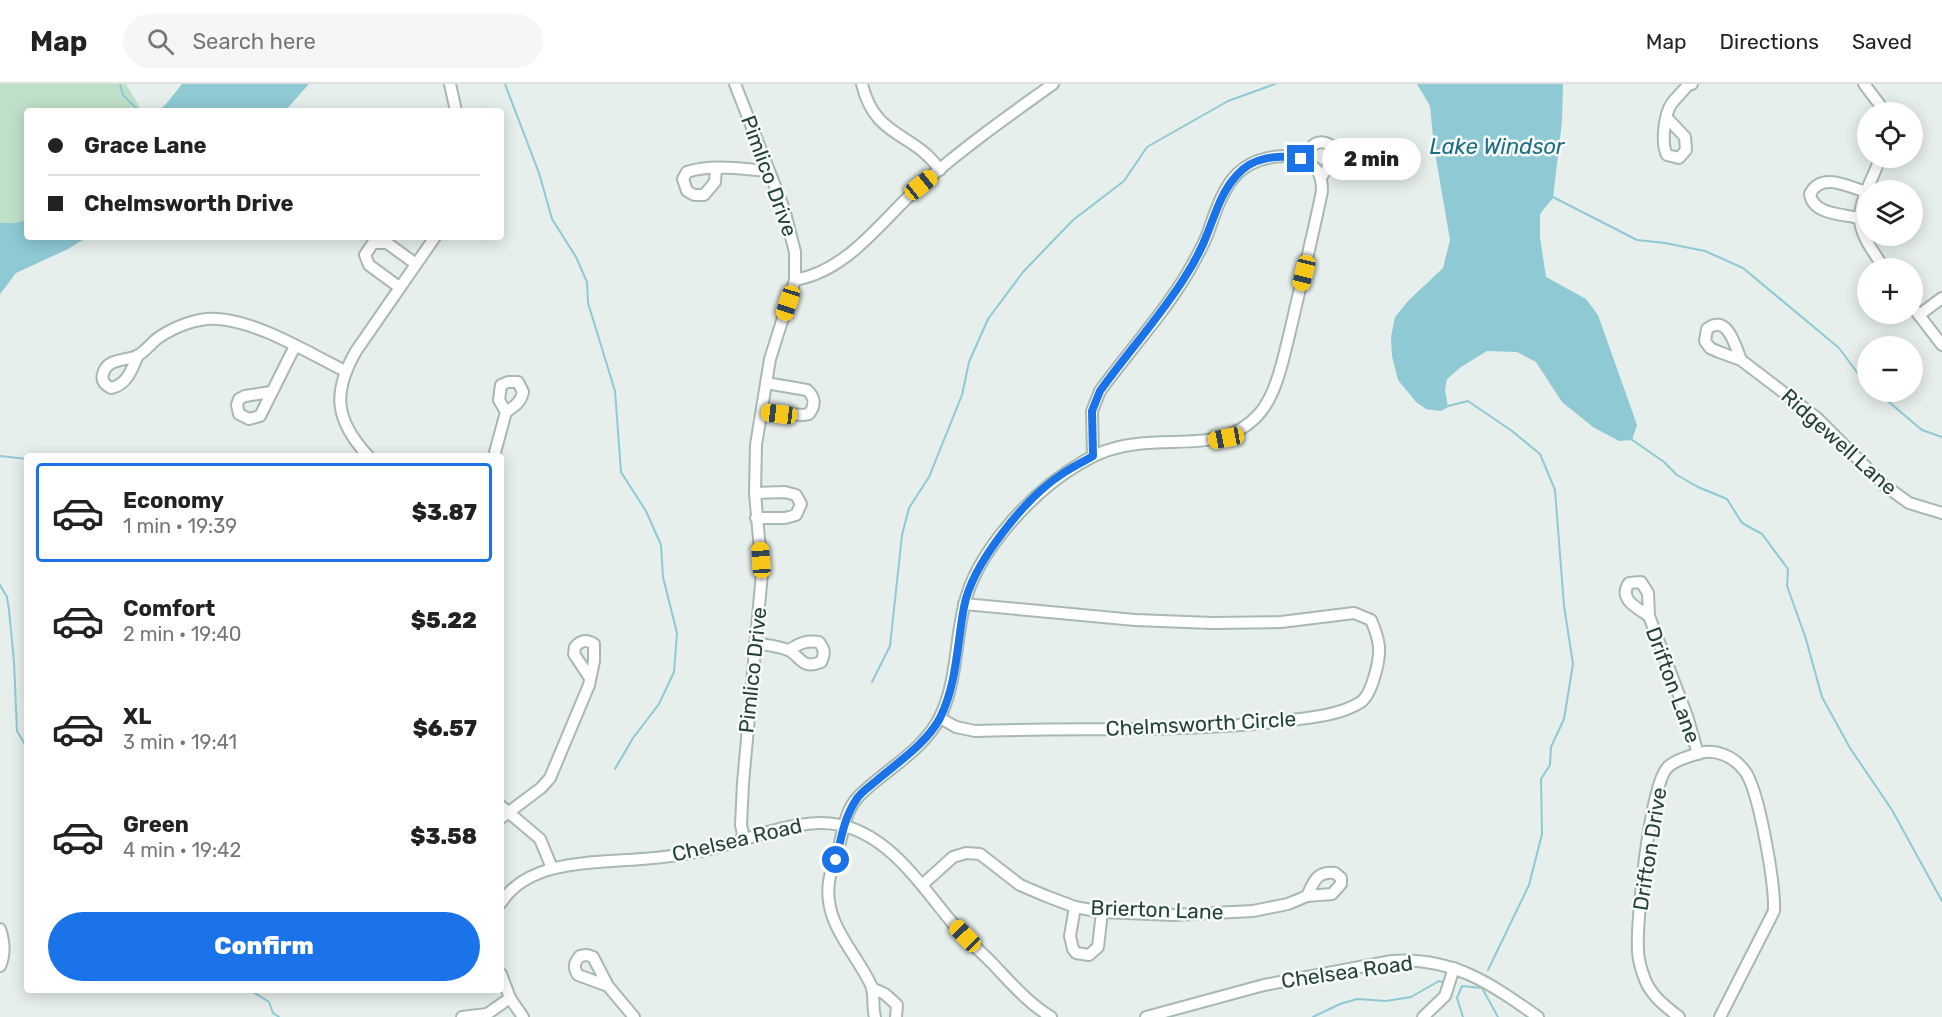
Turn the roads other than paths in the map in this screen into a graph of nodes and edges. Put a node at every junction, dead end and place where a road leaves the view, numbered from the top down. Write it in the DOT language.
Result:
graph roads {
  1 [pos="450,84"];
  2 [pos="735,84"];
  3 [pos="862,84"];
  4 [pos="1053,84"];
  5 [pos="1692,84"];
  6 [pos="1864,84"];
  7 [pos="1878,102"];
  8 [pos="455,108"];
  9 [pos="1667,118"];
  10 [pos="1301,159"];
  11 [pos="716,168"];
  12 [pos="940,170"];
  13 [pos="768,171"];
  14 [pos="1322,176"];
  15 [pos="1857,189"];
  16 [pos="1857,218"];
  17 [pos="433,240"];
  18 [pos="416,264"];
  19 [pos="795,280"];
  20 [pos="399,287"];
  21 [pos="1942,298"];
  22 [pos="1923,307"];
  23 [pos="1923,319"];
  24 [pos="1942,345"];
  25 [pos="295,346"];
  26 [pos="138,355"];
  27 [pos="1741,360"];
  28 [pos="345,371"];
  29 [pos="766,383"];
  30 [pos="271,392"];
  31 [pos="506,412"];
  32 [pos="762,412"];
  33 [pos="366,453"];
  34 [pos="495,453"];
  35 [pos="1093,456"];
  36 [pos="755,493"];
  37 [pos="1942,513"];
  38 [pos="756,518"];
  39 [pos="964,604"];
  40 [pos="1649,616"];
  41 [pos="755,643"];
  42 [pos="789,650"];
  43 [pos="590,678"];
  44 [pos="940,718"];
  45 [pos="1698,754"];
  46 [pos="504,811"];
  47 [pos="504,813"];
  48 [pos="843,824"];
  49 [pos="744,839"];
  50 [pos="552,868"];
  51 [pos="922,885"];
  52 [pos="1307,896"];
  53 [pos="504,899"];
  54 [pos="1074,907"];
  55 [pos="1102,912"];
  56 [pos="0,929"];
  57 [pos="0,966"];
  58 [pos="1454,968"];
  59 [pos="504,982"];
  60 [pos="608,986"];
  61 [pos="872,988"];
  62 [pos="510,998"];
  63 [pos="485,1016"];
  64 [pos="462,1017"];
  65 [pos="523,1017"];
  66 [pos="634,1017"];
  67 [pos="874,1017"];
  68 [pos="897,1017"];
  69 [pos="1052,1017"];
  70 [pos="1146,1017"];
  71 [pos="1423,1017"];
  72 [pos="1538,1017"];
  73 [pos="1679,1017"];
  74 [pos="1720,1017"];
  1 -- 8 [label="street"];
  2 -- 13 [label="street, Pimlico Drive"];
  3 -- 12 [label="street"];
  4 -- 12 [label="street"];
  5 -- 9 [label="street"];
  6 -- 7 [label="street"];
  10 -- 14 [label="street"];
  10 -- 14 [label="street"];
  10 -- 35 [label="street"];
  11 -- 13 [label="street"];
  12 -- 19 [label="street"];
  13 -- 19 [label="street, Pimlico Drive"];
  14 -- 35 [label="street"];
  15 -- 16 [label="street"];
  17 -- 18 [label="street"];
  18 -- 20 [label="street"];
  18 -- 20 [label="street"];
  19 -- 29 [label="street, Pimlico Drive"];
  20 -- 28 [label="street"];
  21 -- 22 [label="street"];
  23 -- 24 [label="street"];
  25 -- 26 [label="street"];
  25 -- 28 [label="street"];
  25 -- 30 [label="street"];
  27 -- 37 [label="street, Ridgewell Lane"];
  28 -- 33 [label="street"];
  29 -- 32 [label="street, Pimlico Drive"];
  29 -- 32 [label="street"];
  31 -- 34 [label="street"];
  32 -- 36 [label="street, Pimlico Drive"];
  35 -- 39 [label="street"];
  36 -- 38 [label="street, Pimlico Drive"];
  36 -- 38 [label="street"];
  38 -- 41 [label="street, Pimlico Drive"];
  39 -- 44 [label="street"];
  39 -- 44 [label="street, Chelmsworth Circle"];
  40 -- 45 [label="street, Drifton Lane"];
  41 -- 42 [label="street"];
  41 -- 49 [label="street, Pimlico Drive"];
  43 -- 46 [label="street"];
  44 -- 48 [label="street"];
  45 -- 73 [label="street, Drifton Drive"];
  45 -- 74 [label="street, Drifton Drive"];
  47 -- 50 [label="street"];
  48 -- 49 [label="street, Chelsea Road"];
  48 -- 51 [label="street, Chelsea Road"];
  48 -- 61 [label="street"];
  49 -- 50 [label="street, Chelsea Road"];
  50 -- 53 [label="street, Chelsea Road"];
  51 -- 54 [label="street, Brierton Lane"];
  51 -- 69 [label="street, Chelsea Road"];
  52 -- 55 [label="street, Brierton Lane"];
  54 -- 55 [label="street, Brierton Lane"];
  54 -- 55 [label="street"];
  56 -- 57 [label="street"];
  58 -- 70 [label="street, Chelsea Road"];
  58 -- 71 [label="street"];
  58 -- 72 [label="street, Chelsea Road"];
  59 -- 62 [label="street"];
  60 -- 66 [label="street"];
  61 -- 67 [label="street"];
  61 -- 68 [label="street"];
  62 -- 63 [label="street"];
  62 -- 65 [label="street"];
  63 -- 64 [label="street"];
}
